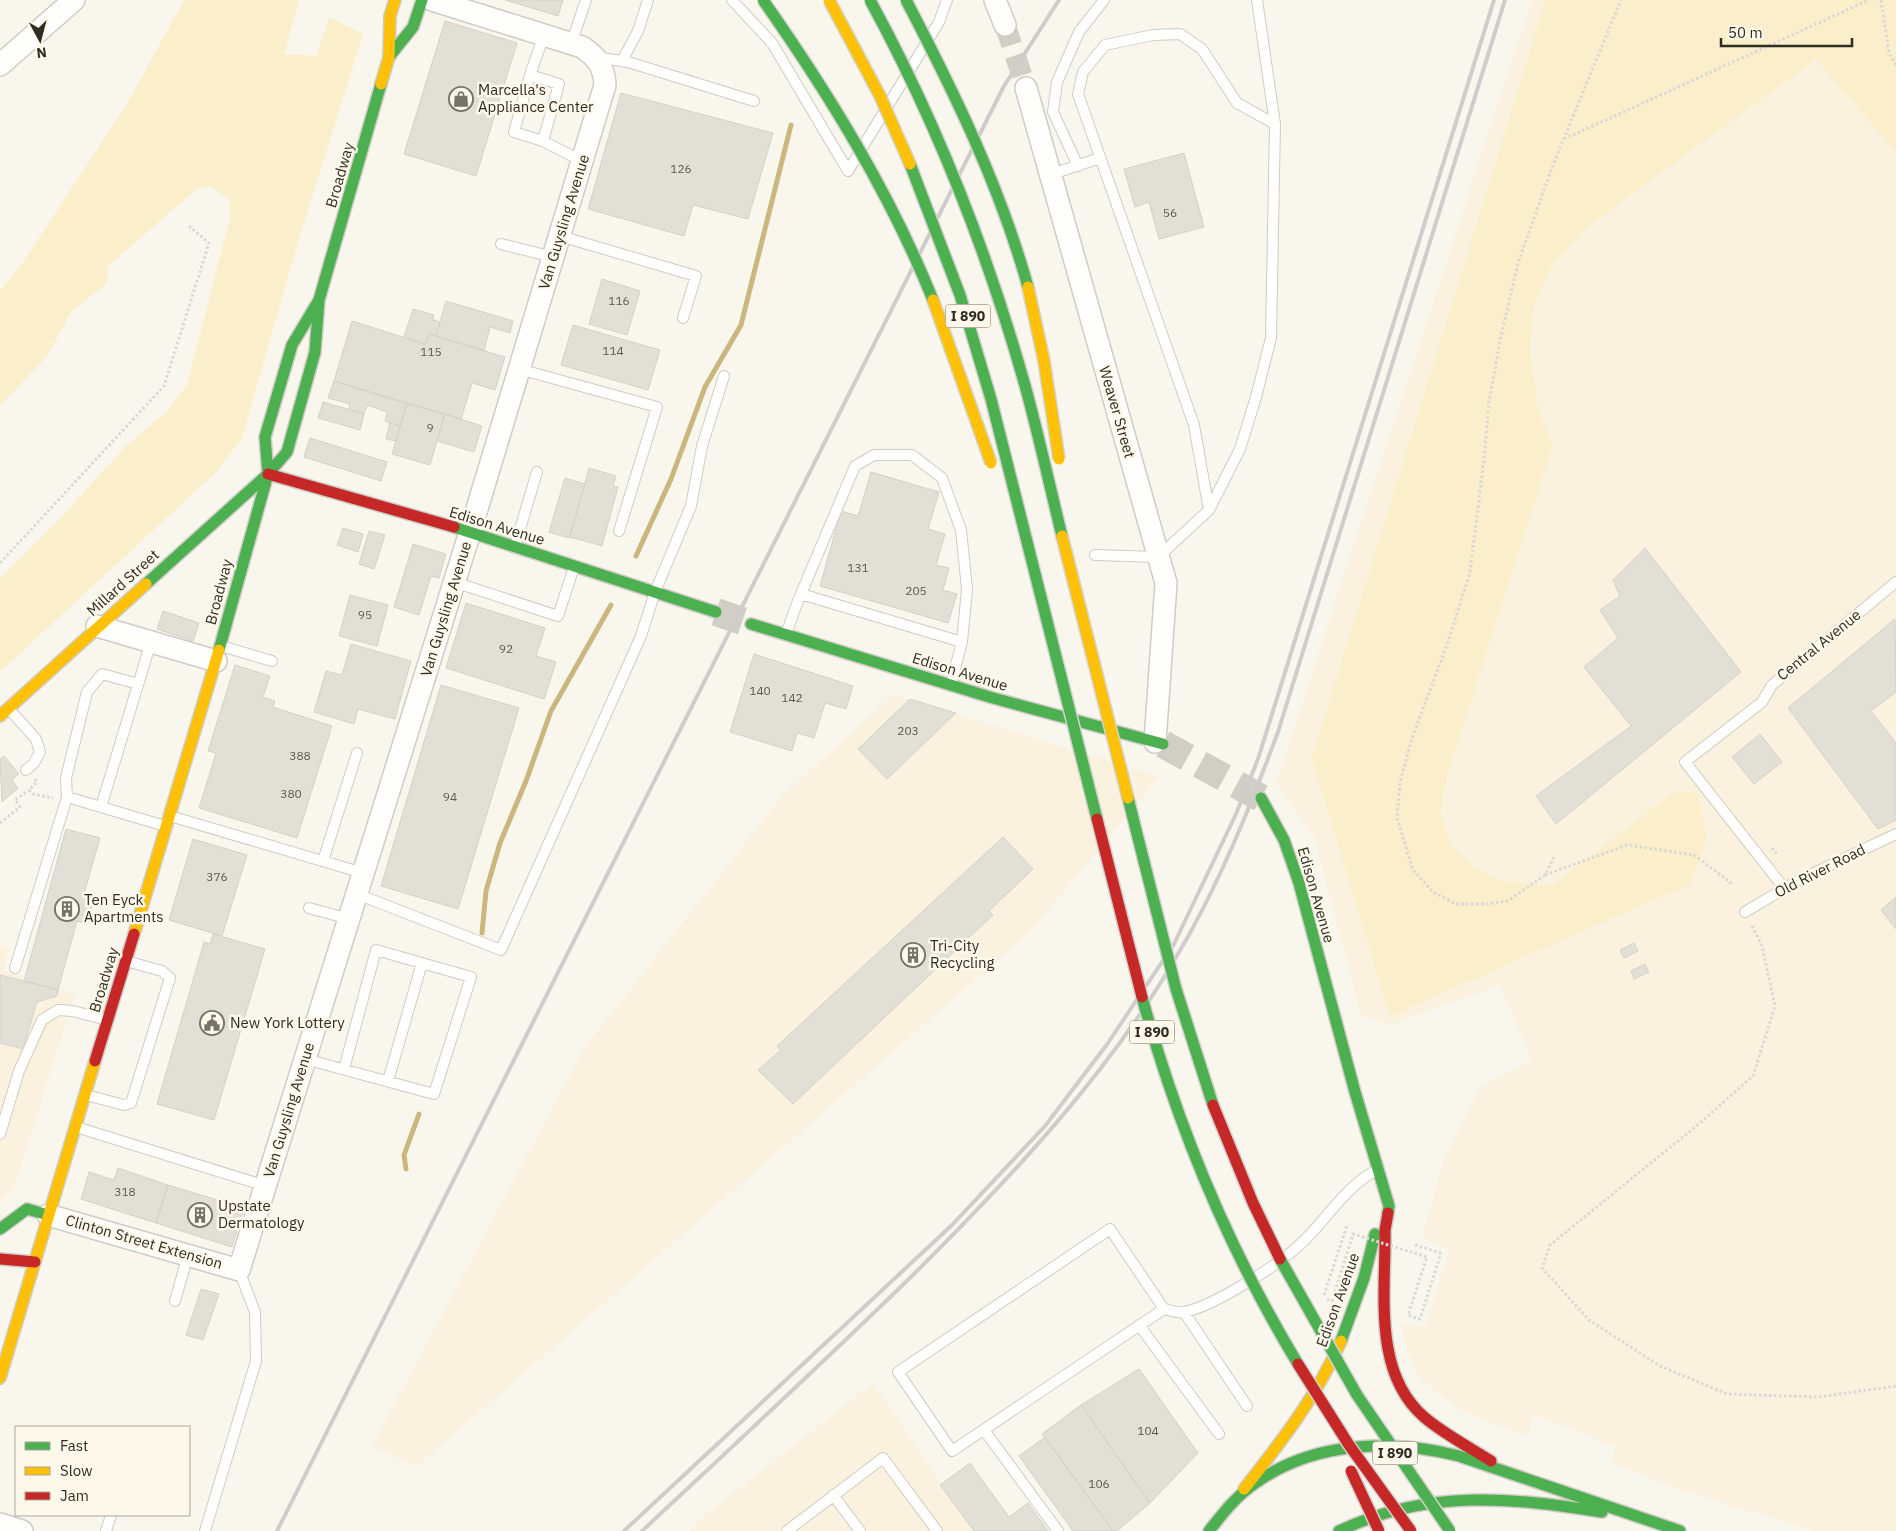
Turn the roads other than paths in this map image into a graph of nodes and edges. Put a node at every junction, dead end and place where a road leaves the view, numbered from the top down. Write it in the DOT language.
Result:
graph roads {
  1 [pos="74,0"];
  2 [pos="395,0"];
  3 [pos="422,0"];
  4 [pos="432,0"];
  5 [pos="586,0"];
  6 [pos="648,0"];
  7 [pos="732,0"];
  8 [pos="763,0"];
  9 [pos="829,0"];
  10 [pos="870,0"];
  11 [pos="906,0"];
  12 [pos="947,0"];
  13 [pos="995,0"];
  14 [pos="1104,0"];
  15 [pos="1257,0"];
  16 [pos="1005,25"];
  17 [pos="544,35"];
  18 [pos="571,44"];
  19 [pos="595,56"];
  20 [pos="389,57"];
  21 [pos="622,61"];
  22 [pos="0,65"];
  23 [pos="530,75"];
  24 [pos="1026,88"];
  25 [pos="754,101"];
  26 [pos="1275,124"];
  27 [pos="543,141"];
  28 [pos="1100,158"];
  29 [pos="582,161"];
  30 [pos="1078,166"];
  31 [pos="1049,176"];
  32 [pos="560,236"];
  33 [pos="501,244"];
  34 [pos="553,258"];
  35 [pos="319,300"];
  36 [pos="683,318"];
  37 [pos="519,369"];
  38 [pos="724,376"];
  39 [pos="537,472"];
  40 [pos="994,473"];
  41 [pos="268,474"];
  42 [pos="1062,475"];
  43 [pos="1067,504"];
  44 [pos="1007,510"];
  45 [pos="1209,510"];
  46 [pos="619,531"];
  47 [pos="470,532"];
  48 [pos="515,547"];
  49 [pos="1095,555"];
  50 [pos="1158,557"];
  51 [pos="574,566"];
  52 [pos="454,582"];
  53 [pos="1896,582"];
  54 [pos="655,592"];
  55 [pos="801,594"];
  56 [pos="716,612"];
  57 [pos="751,624"];
  58 [pos="97,626"];
  59 [pos="786,635"];
  60 [pos="151,642"];
  61 [pos="962,642"];
  62 [pos="1089,643"];
  63 [pos="1055,651"];
  64 [pos="218,653"];
  65 [pos="272,661"];
  66 [pos="138,684"];
  67 [pos="951,685"];
  68 [pos="4,712"];
  69 [pos="1159,743"];
  70 [pos="357,753"];
  71 [pos="26,770"];
  72 [pos="67,797"];
  73 [pos="1261,798"];
  74 [pos="101,807"];
  75 [pos="168,821"];
  76 [pos="1896,834"];
  77 [pos="324,861"];
  78 [pos="364,873"];
  79 [pos="1784,888"];
  80 [pos="357,894"];
  81 [pos="309,908"];
  82 [pos="1745,912"];
  83 [pos="349,919"];
  84 [pos="125,961"];
  85 [pos="422,963"];
  86 [pos="15,968"];
  87 [pos="107,1020"];
  88 [pos="305,1059"];
  89 [pos="344,1070"];
  90 [pos="388,1081"];
  91 [pos="85,1094"];
  92 [pos="75,1127"];
  93 [pos="0,1134"];
  94 [pos="1375,1172"];
  95 [pos="266,1186"];
  96 [pos="1373,1195"];
  97 [pos="48,1215"];
  98 [pos="1375,1222"];
  99 [pos="0,1228"];
  100 [pos="188,1255"];
  101 [pos="0,1259"];
  102 [pos="35,1262"];
  103 [pos="240,1270"];
  104 [pos="174,1301"];
  105 [pos="1164,1309"];
  106 [pos="1184,1312"];
  107 [pos="1139,1325"];
  108 [pos="0,1378"];
  109 [pos="1312,1391"];
  110 [pos="1247,1406"];
  111 [pos="1370,1416"];
  112 [pos="984,1430"];
  113 [pos="1219,1434"];
  114 [pos="1527,1479"];
  115 [pos="1242,1492"];
  116 [pos="833,1495"];
  117 [pos="1455,1515"];
  118 [pos="111,1516"];
  119 [pos="1643,1518"];
  120 [pos="1203,1520"];
  121 [pos="0,1524"];
  122 [pos="22,1531"];
  123 [pos="106,1531"];
  124 [pos="205,1531"];
  125 [pos="787,1531"];
  126 [pos="860,1531"];
  127 [pos="937,1531"];
  128 [pos="1058,1531"];
  129 [pos="1208,1531"];
  130 [pos="1339,1531"];
  131 [pos="1380,1531"];
  132 [pos="1411,1531"];
  133 [pos="1450,1531"];
  134 [pos="1680,1531"];
  1 -- 22 [label="street"];
  2 -- 20 [label="main road, Broadway"];
  3 -- 20 [label="main road, Broadway"];
  4 -- 17 [label="street"];
  5 -- 18 [label="lane"];
  6 -- 21 [label="lane"];
  7 -- 12 [label="lane"];
  8 -- 40 [label="main road, bridge"];
  9 -- 63 [label="main road, I 890, bridge"];
  10 -- 62 [label="main road, I 890, bridge"];
  11 -- 42 [label="main road, bridge"];
  13 -- 16 [label="street"];
  14 -- 30 [label="lane"];
  15 -- 26 [label="lane"];
  17 -- 18 [label="street"];
  17 -- 23 [label="lane"];
  18 -- 19 [label="street"];
  19 -- 21 [label="lane"];
  19 -- 29 [label="street, Van Guysling Avenue"];
  20 -- 35 [label="main road, Broadway"];
  21 -- 25 [label="lane"];
  23 -- 27 [label="lane"];
  23 -- 27 [label="lane"];
  24 -- 31 [label="street, Weaver Street"];
  26 -- 28 [label="lane"];
  26 -- 45 [label="lane"];
  27 -- 29 [label="lane"];
  28 -- 30 [label="lane"];
  28 -- 45 [label="lane"];
  29 -- 32 [label="street, Van Guysling Avenue"];
  30 -- 31 [label="lane"];
  31 -- 50 [label="street, Weaver Street"];
  32 -- 34 [label="street, Van Guysling Avenue"];
  32 -- 36 [label="lane"];
  33 -- 34 [label="lane"];
  34 -- 37 [label="street, Van Guysling Avenue"];
  35 -- 41 [label="main road, Broadway"];
  35 -- 41 [label="main road, Broadway"];
  37 -- 46 [label="lane"];
  37 -- 47 [label="street, Van Guysling Avenue"];
  38 -- 54 [label="lane"];
  39 -- 48 [label="lane"];
  41 -- 47 [label="main road, Edison Avenue"];
  41 -- 58 [label="main road, Millard Street"];
  41 -- 64 [label="main road, Broadway"];
  43 -- 62 [label="main road, bridge"];
  44 -- 63 [label="main road, bridge"];
  45 -- 50 [label="lane"];
  47 -- 48 [label="main road, Edison Avenue"];
  47 -- 52 [label="street, Van Guysling Avenue"];
  48 -- 51 [label="main road, Edison Avenue"];
  49 -- 50 [label="lane"];
  50 -- 69 [label="street, Weaver Street"];
  51 -- 52 [label="lane"];
  51 -- 54 [label="main road, Edison Avenue"];
  52 -- 78 [label="street, Van Guysling Avenue"];
  53 -- 79 [label="lane, Central Avenue"];
  54 -- 56 [label="main road, Edison Avenue"];
  54 -- 80 [label="lane"];
  55 -- 59 [label="lane"];
  55 -- 61 [label="lane"];
  55 -- 61 [label="lane"];
  57 -- 59 [label="main road, Edison Avenue"];
  58 -- 60 [label="street"];
  58 -- 68 [label="main road, Millard Street"];
  59 -- 67 [label="main road, Edison Avenue"];
  60 -- 64 [label="street"];
  60 -- 66 [label="lane"];
  61 -- 67 [label="lane"];
  62 -- 111 [label="main road, I 890, bridge"];
  63 -- 109 [label="main road, I 890, bridge"];
  64 -- 65 [label="lane"];
  64 -- 75 [label="main road, Broadway"];
  66 -- 72 [label="lane"];
  66 -- 74 [label="lane"];
  67 -- 69 [label="main road, Edison Avenue"];
  68 -- 71 [label="lane"];
  70 -- 77 [label="lane"];
  72 -- 74 [label="lane"];
  72 -- 86 [label="lane"];
  73 -- 94 [label="main road, Edison Avenue"];
  74 -- 75 [label="lane"];
  75 -- 77 [label="lane"];
  75 -- 84 [label="main road, Broadway"];
  76 -- 79 [label="lane, Old River Road"];
  77 -- 78 [label="lane"];
  78 -- 80 [label="street, Van Guysling Avenue"];
  79 -- 82 [label="lane, Old River Road"];
  80 -- 83 [label="street, Van Guysling Avenue"];
  81 -- 83 [label="lane"];
  83 -- 88 [label="street, Van Guysling Avenue"];
  84 -- 87 [label="main road, Broadway"];
  84 -- 91 [label="lane"];
  85 -- 89 [label="lane"];
  85 -- 90 [label="lane"];
  85 -- 90 [label="lane"];
  87 -- 91 [label="main road, Broadway"];
  87 -- 93 [label="lane"];
  88 -- 89 [label="lane"];
  88 -- 95 [label="street, Van Guysling Avenue"];
  89 -- 90 [label="lane"];
  91 -- 92 [label="main road, Broadway"];
  92 -- 95 [label="lane"];
  92 -- 97 [label="main road, Broadway"];
  94 -- 96 [label="main road, Edison Avenue"];
  94 -- 106 [label="lane"];
  94 -- 114 [label="main road, Edison Avenue"];
  95 -- 103 [label="street, Van Guysling Avenue"];
  97 -- 99 [label="main road"];
  97 -- 100 [label="street, Clinton Street Extension"];
  97 -- 102 [label="main road, Broadway"];
  98 -- 115 [label="main road, Edison Avenue"];
  100 -- 103 [label="street, Clinton Street Extension"];
  100 -- 104 [label="lane"];
  101 -- 102 [label="main road"];
  102 -- 108 [label="main road, Broadway"];
  103 -- 124 [label="lane"];
  105 -- 106 [label="lane"];
  105 -- 107 [label="lane"];
  105 -- 112 [label="lane"];
  106 -- 110 [label="lane"];
  107 -- 112 [label="lane"];
  107 -- 113 [label="lane"];
  109 -- 131 [label="main road, bridge"];
  109 -- 132 [label="main road, I 890, bridge"];
  111 -- 117 [label="main road, bridge"];
  111 -- 133 [label="main road, I 890, bridge"];
  112 -- 128 [label="lane"];
  114 -- 115 [label="main road"];
  114 -- 119 [label="main road"];
  115 -- 120 [label="main road"];
  115 -- 129 [label="main road"];
  116 -- 125 [label="lane"];
  116 -- 126 [label="lane"];
  116 -- 127 [label="lane"];
  118 -- 123 [label="lane"];
  119 -- 130 [label="main road"];
  119 -- 134 [label="main road"];
  121 -- 122 [label="street"];
}
